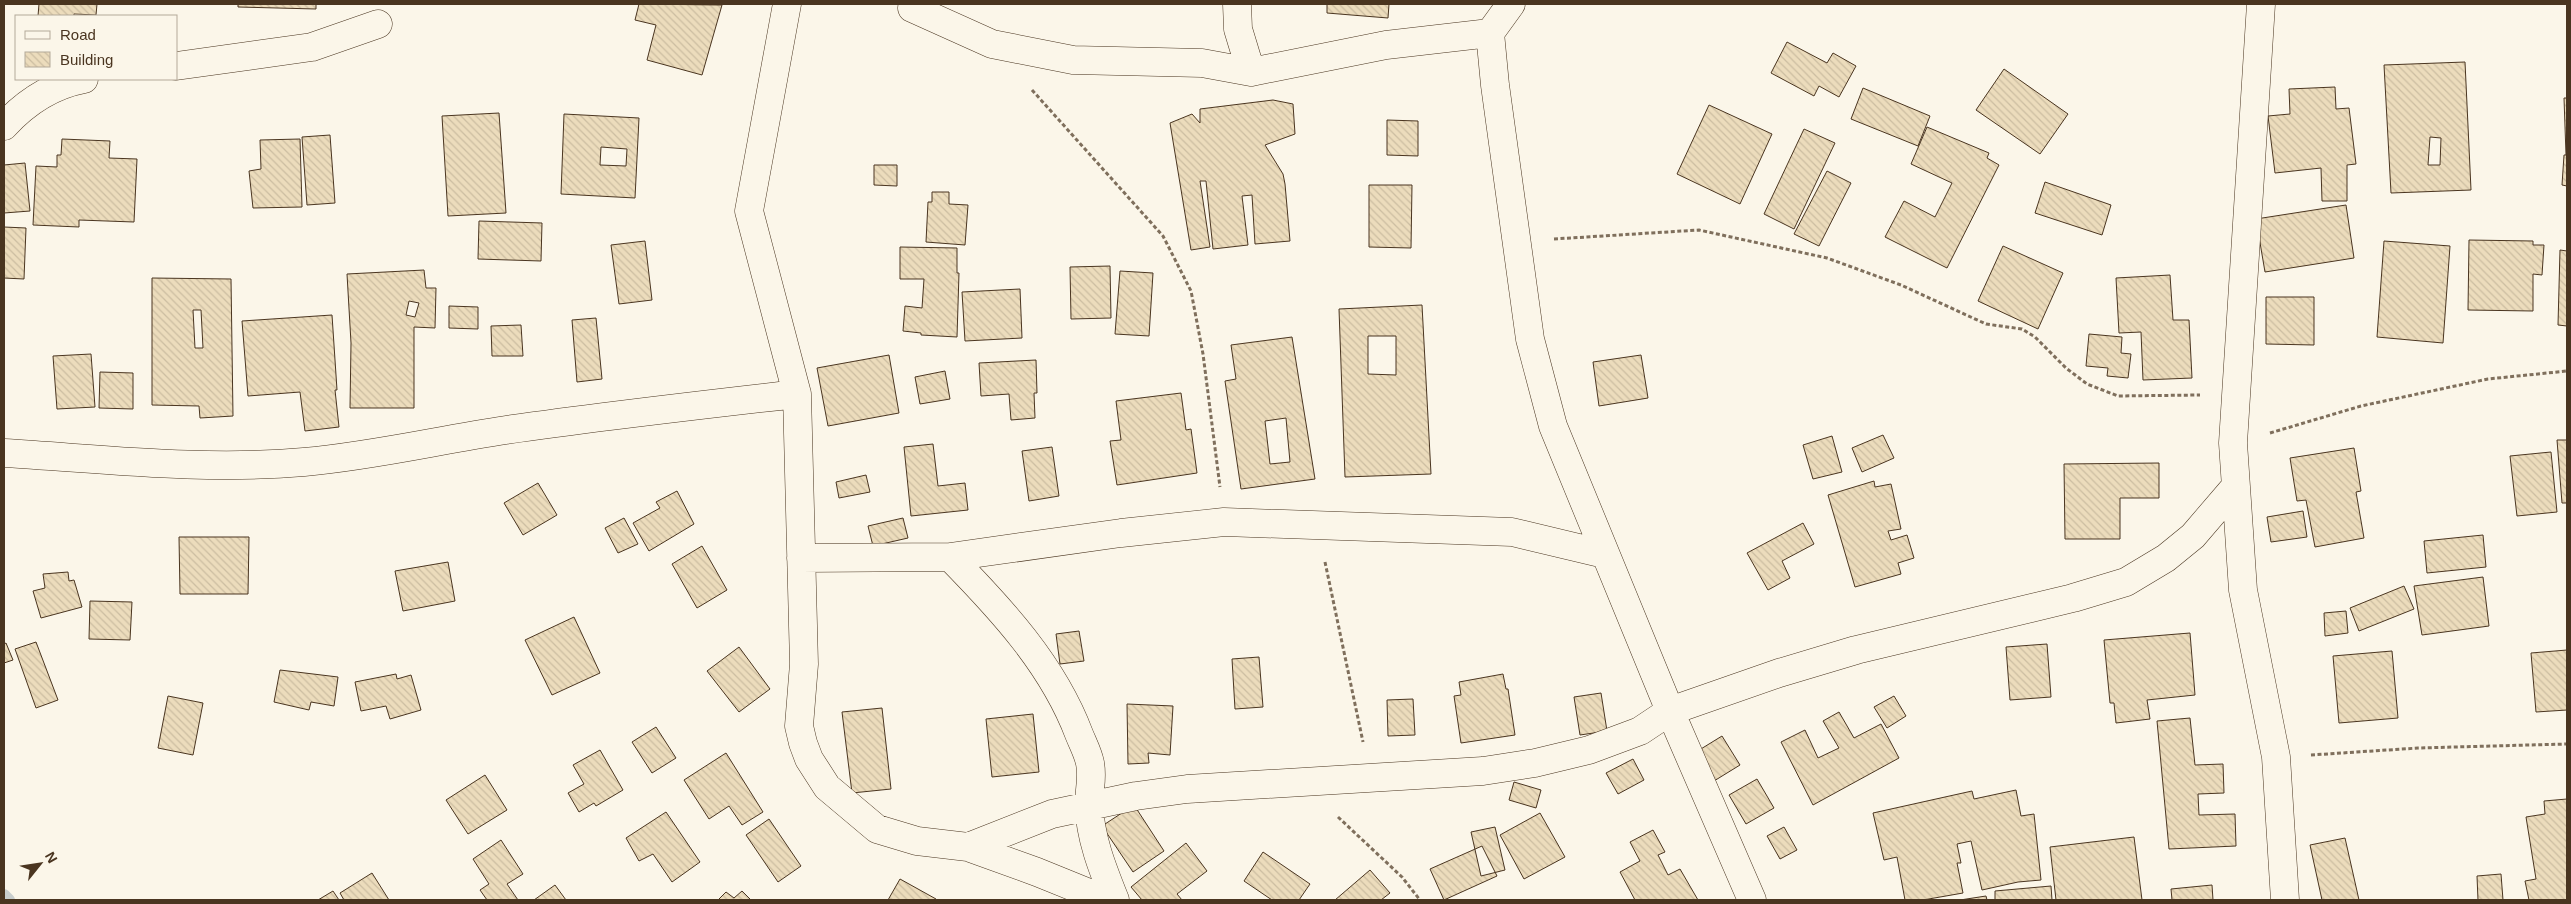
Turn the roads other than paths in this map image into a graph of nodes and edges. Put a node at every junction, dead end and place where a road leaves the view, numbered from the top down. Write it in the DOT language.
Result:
graph roads {
  1 [pos="787,4"];
  2 [pos="1237,4"];
  3 [pos="1511,4"];
  4 [pos="2261,4"];
  5 [pos="912,8"];
  6 [pos="378,24"];
  7 [pos="1490,33"];
  8 [pos="178,66"];
  9 [pos="1252,72"];
  10 [pos="78,80"];
  11 [pos="4,126"];
  12 [pos="797,394"];
  13 [pos="4,453"];
  14 [pos="2236,487"];
  15 [pos="1604,554"];
  16 [pos="950,557"];
  17 [pos="801,558"];
  18 [pos="1670,711"];
  19 [pos="1090,805"];
  20 [pos="968,847"];
  21 [pos="1106,900"];
  22 [pos="1115,900"];
  23 [pos="1752,900"];
  24 [pos="2285,900"];
  1 -- 12 [label="street"];
  2 -- 9 [label="street"];
  3 -- 7 [label="street"];
  4 -- 14 [label="street"];
  5 -- 9 [label="street"];
  6 -- 8 [label="street"];
  7 -- 9 [label="street"];
  7 -- 15 [label="street"];
  10 -- 11 [label="street"];
  12 -- 13 [label="street"];
  12 -- 17 [label="street"];
  14 -- 18 [label="street"];
  14 -- 24 [label="street"];
  15 -- 16 [label="street"];
  15 -- 18 [label="street"];
  16 -- 17 [label="street"];
  16 -- 19 [label="street"];
  17 -- 20 [label="street"];
  18 -- 19 [label="street"];
  18 -- 23 [label="street"];
  19 -- 20 [label="street"];
  19 -- 22 [label="street"];
  20 -- 21 [label="street"];
}
